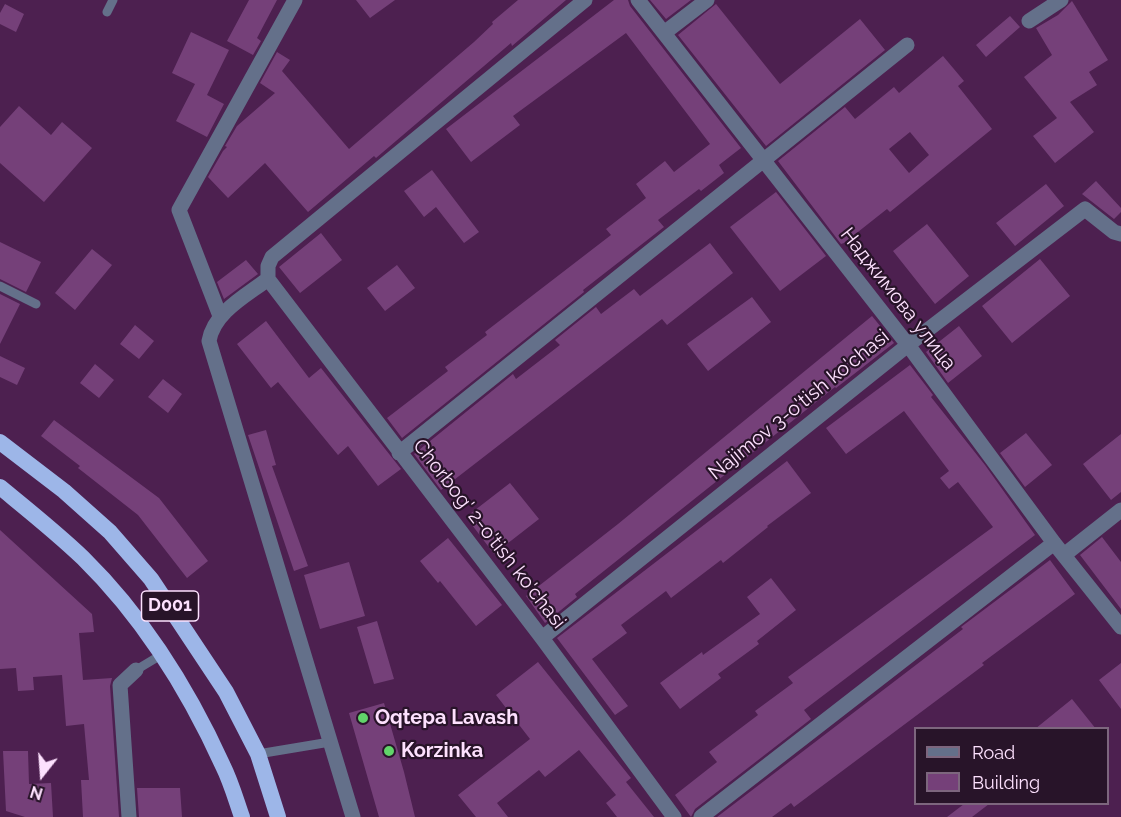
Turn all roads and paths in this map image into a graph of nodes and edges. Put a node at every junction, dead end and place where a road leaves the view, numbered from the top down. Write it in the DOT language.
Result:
graph roads {
  1 [pos="113,0"];
  2 [pos="295,0"];
  3 [pos="585,0"];
  4 [pos="638,0"];
  5 [pos="707,0"];
  6 [pos="1061,0"];
  7 [pos="107,12"];
  8 [pos="1029,21"];
  9 [pos="664,33"];
  10 [pos="907,45"];
  11 [pos="764,162"];
  12 [pos="1121,234"];
  13 [pos="268,279"];
  14 [pos="0,286"];
  15 [pos="36,304"];
  16 [pos="220,316"];
  17 [pos="908,345"];
  18 [pos="0,442"];
  19 [pos="399,453"];
  20 [pos="0,487"];
  21 [pos="1121,510"];
  22 [pos="1059,549"];
  23 [pos="1121,627"];
  24 [pos="542,638"];
  25 [pos="161,655"];
  26 [pos="136,670"];
  27 [pos="330,742"];
  28 [pos="258,754"];
  29 [pos="129,817"];
  30 [pos="242,817"];
  31 [pos="278,817"];
  32 [pos="353,817"];
  33 [pos="675,817"];
  34 [pos="701,817"];
  1 -- 7 [label="lane"];
  2 -- 16 [label="street"];
  3 -- 13 [label="street"];
  4 -- 9 [label="street, Наджимова улица"];
  5 -- 9 [label="street"];
  6 -- 8 [label="street"];
  9 -- 11 [label="street, Наджимова улица"];
  10 -- 11 [label="street"];
  11 -- 17 [label="street, Наджимова улица"];
  11 -- 19 [label="street"];
  12 -- 17 [label="street, Najimov 3-o'tish ko'chasi"];
  13 -- 16 [label="street"];
  13 -- 19 [label="street, Chorbog' 2-o'tish ko'chasi"];
  14 -- 15 [label="lane"];
  16 -- 27 [label="street"];
  17 -- 22 [label="street, Наджимова улица"];
  17 -- 24 [label="street, Najimov 3-o'tish ko'chasi"];
  18 -- 28 [label="highway, D001"];
  19 -- 24 [label="street, Chorbog' 2-o'tish ko'chasi"];
  20 -- 25 [label="highway, D001"];
  21 -- 22 [label="street"];
  22 -- 23 [label="street, Наджимова улица"];
  22 -- 34 [label="street"];
  24 -- 33 [label="street, Chorbog' 2-o'tish ko'chasi"];
  25 -- 26 [label="lane"];
  25 -- 30 [label="highway, D001"];
  26 -- 29 [label="street"];
  27 -- 28 [label="lane"];
  27 -- 32 [label="street"];
  28 -- 31 [label="highway, D001"];
}
